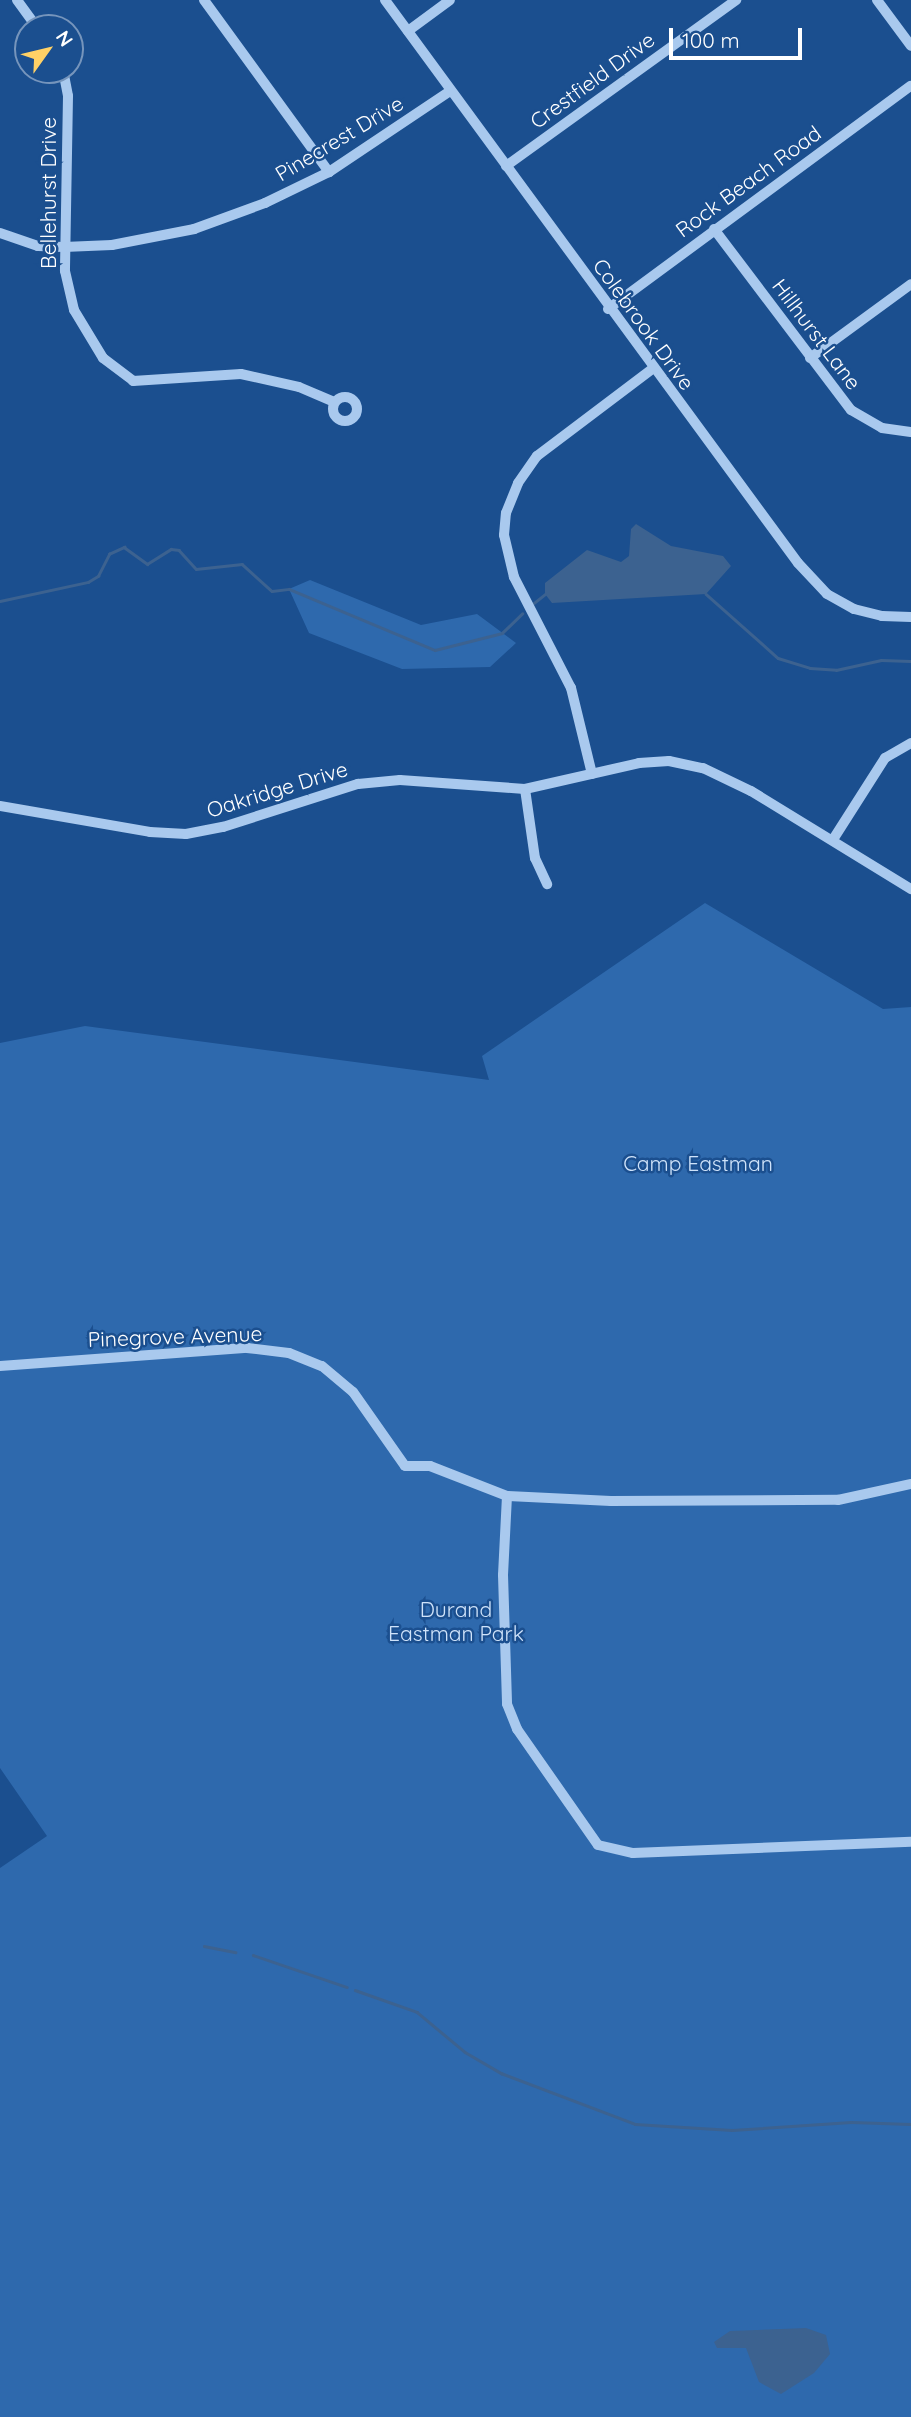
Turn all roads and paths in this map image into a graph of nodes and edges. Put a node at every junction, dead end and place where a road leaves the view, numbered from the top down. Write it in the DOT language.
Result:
graph roads {
  1 [pos="204,0"];
  2 [pos="385,0"];
  3 [pos="450,0"];
  4 [pos="736,0"];
  5 [pos="877,0"];
  6 [pos="408,31"];
  7 [pos="911,46"];
  8 [pos="66,84"];
  9 [pos="911,86"];
  10 [pos="450,91"];
  11 [pos="506,166"];
  12 [pos="329,172"];
  13 [pos="713,229"];
  14 [pos="0,233"];
  15 [pos="64,247"];
  16 [pos="911,284"];
  17 [pos="608,309"];
  18 [pos="810,358"];
  19 [pos="652,369"];
  20 [pos="334,402"];
  21 [pos="911,432"];
  22 [pos="911,617"];
  23 [pos="911,743"];
  24 [pos="592,774"];
  25 [pos="525,789"];
  26 [pos="0,806"];
  27 [pos="834,838"];
  28 [pos="547,884"];
  29 [pos="911,889"];
  30 [pos="0,1366"];
  31 [pos="911,1484"];
  32 [pos="507,1496"];
  33 [pos="911,1842"];
  1 -- 12 [label="street"];
  2 -- 6 [label="street, Colebrook Drive"];
  3 -- 6 [label="street"];
  4 -- 11 [label="street, Crestfield Drive"];
  5 -- 7 [label="street"];
  6 -- 10 [label="street, Colebrook Drive"];
  8 -- 15 [label="street, Bellehurst Drive"];
  9 -- 13 [label="street, Rock Beach Road"];
  10 -- 11 [label="street, Colebrook Drive"];
  10 -- 12 [label="street, Pinecrest Drive"];
  11 -- 17 [label="street, Colebrook Drive"];
  12 -- 15 [label="street, Pinecrest Drive"];
  13 -- 17 [label="street, Rock Beach Road"];
  13 -- 18 [label="street, Hillhurst Lane"];
  14 -- 15 [label="street, Pinecrest Drive"];
  15 -- 20 [label="street, Bellehurst Drive"];
  16 -- 18 [label="street"];
  17 -- 19 [label="street, Colebrook Drive"];
  18 -- 21 [label="street, Hillhurst Lane"];
  19 -- 22 [label="street, Colebrook Drive"];
  19 -- 24 [label="street"];
  23 -- 27 [label="street"];
  24 -- 25 [label="street, Oakridge Drive"];
  24 -- 27 [label="street, Oakridge Drive"];
  25 -- 26 [label="street, Oakridge Drive"];
  25 -- 28 [label="street"];
  27 -- 29 [label="street, Oakridge Drive"];
  30 -- 32 [label="street, Pinegrove Avenue"];
  31 -- 32 [label="street"];
  32 -- 33 [label="street"];
}
